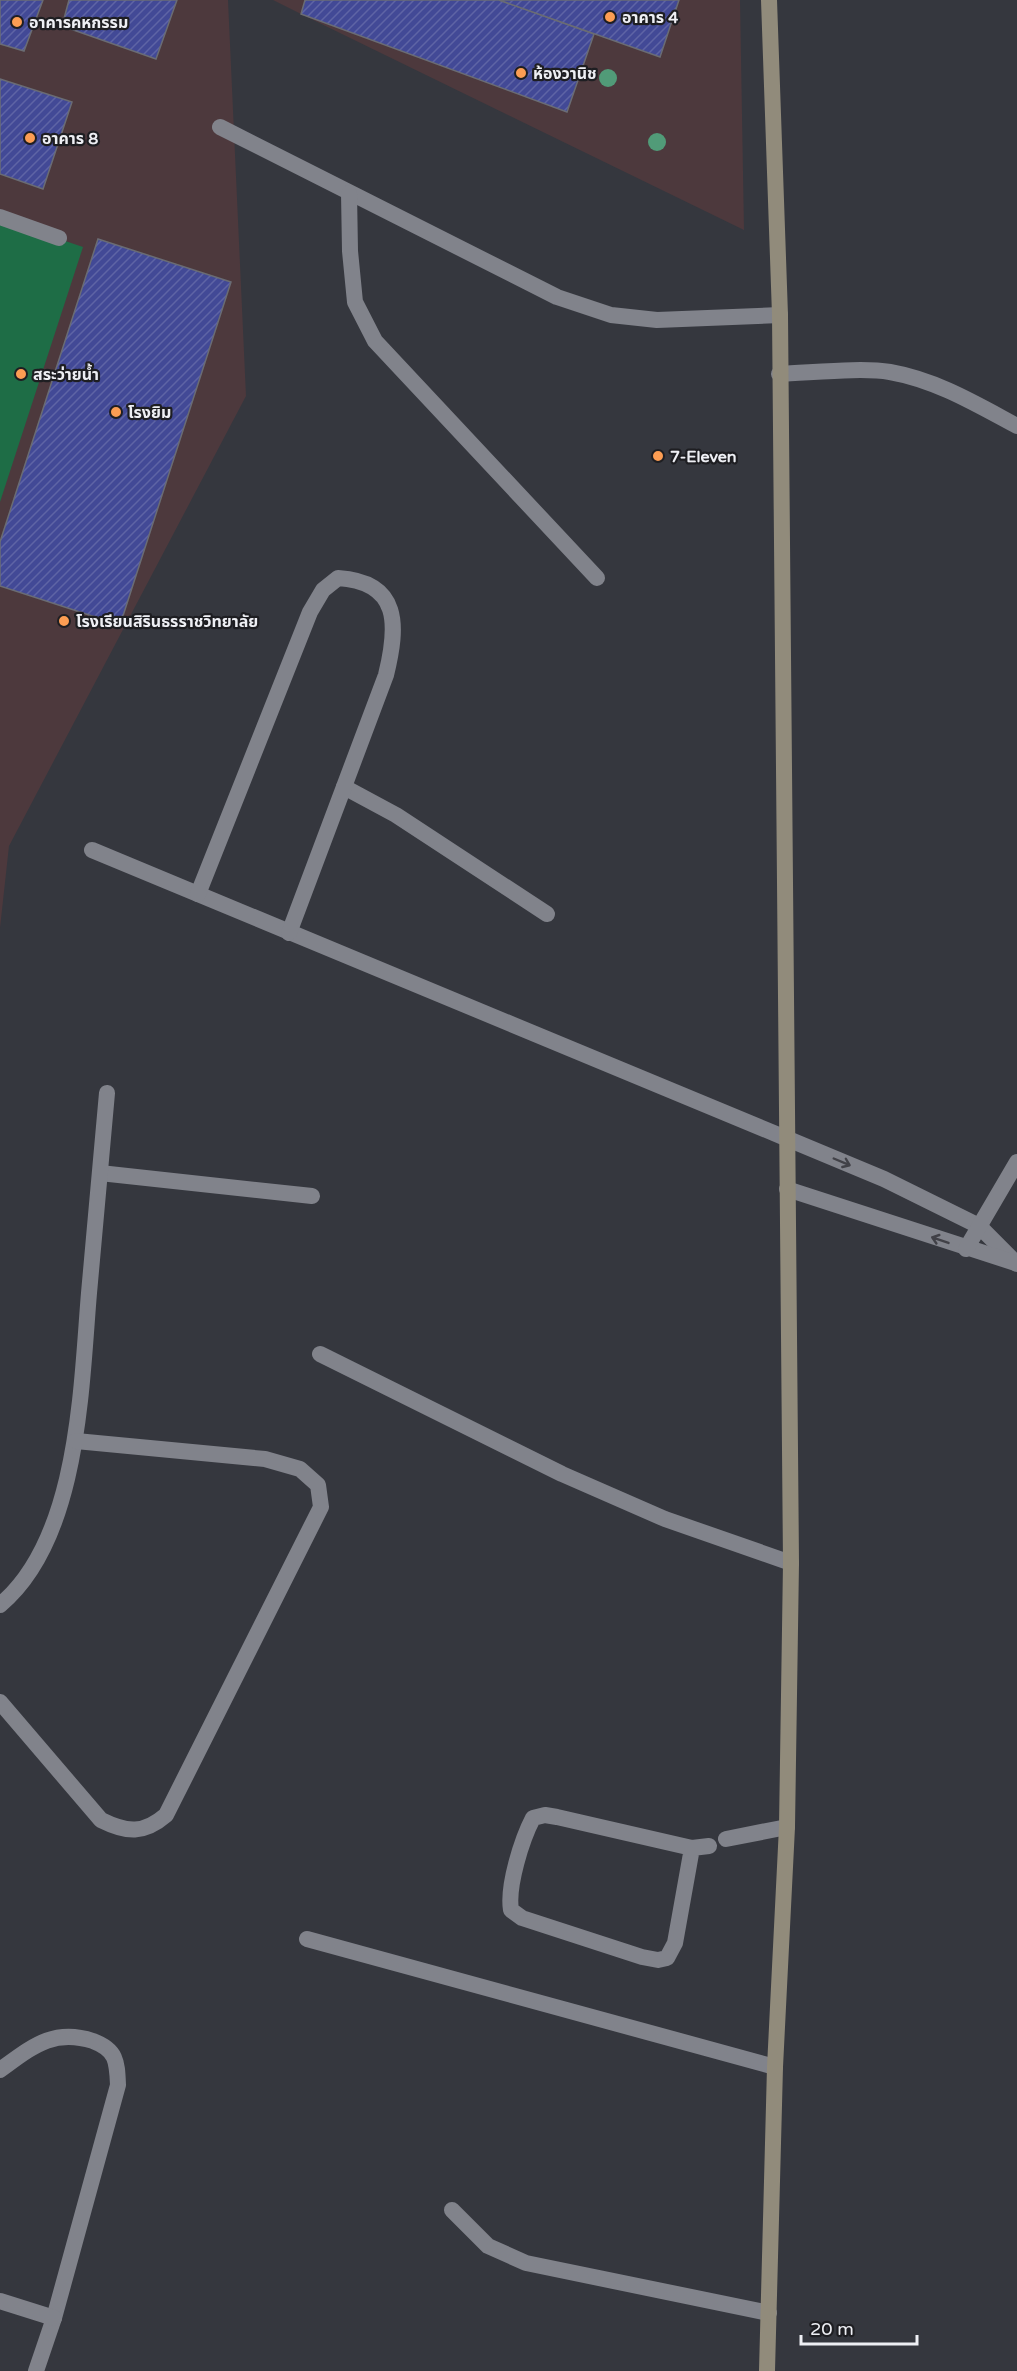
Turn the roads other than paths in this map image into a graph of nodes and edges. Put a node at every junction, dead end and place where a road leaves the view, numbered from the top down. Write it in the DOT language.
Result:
graph roads {
  1 [pos="769,0"];
  2 [pos="220,127"];
  3 [pos="350,193"];
  4 [pos="0,217"];
  5 [pos="59,238"];
  6 [pos="780,315"];
  7 [pos="779,374"];
  8 [pos="1017,426"];
  9 [pos="597,578"];
  10 [pos="344,787"];
  11 [pos="92,850"];
  12 [pos="198,894"];
  13 [pos="547,914"];
  14 [pos="289,933"];
  15 [pos="107,1093"];
  16 [pos="788,1139"];
  17 [pos="1017,1162"];
  18 [pos="100,1173"];
  19 [pos="787,1189"];
  20 [pos="312,1196"];
  21 [pos="979,1226"];
  22 [pos="966,1249"];
  23 [pos="1016,1264"];
  24 [pos="320,1354"];
  25 [pos="76,1441"];
  26 [pos="790,1563"];
  27 [pos="0,1605"];
  28 [pos="0,1702"];
  29 [pos="787,1827"];
  30 [pos="726,1839"];
  31 [pos="709,1846"];
  32 [pos="692,1848"];
  33 [pos="307,1939"];
  34 [pos="775,2067"];
  35 [pos="0,2070"];
  36 [pos="452,2210"];
  37 [pos="0,2301"];
  38 [pos="769,2313"];
  39 [pos="54,2318"];
  40 [pos="36,2371"];
  41 [pos="767,2371"];
  1 -- 6 [label="main road"];
  2 -- 3 [label="street"];
  3 -- 6 [label="street"];
  3 -- 9 [label="street"];
  4 -- 5 [label="street"];
  6 -- 7 [label="main road"];
  7 -- 8 [label="street"];
  7 -- 16 [label="main road"];
  10 -- 12 [label="street"];
  10 -- 13 [label="street"];
  10 -- 14 [label="street"];
  11 -- 12 [label="street"];
  12 -- 14 [label="street"];
  14 -- 16 [label="street"];
  15 -- 18 [label="street"];
  16 -- 19 [label="main road"];
  16 -- 21 [label="street, one-way"];
  17 -- 21 [label="street"];
  18 -- 20 [label="street"];
  18 -- 25 [label="street"];
  22 -- 19 [label="street, one-way"];
  19 -- 26 [label="main road"];
  21 -- 22 [label="street"];
  21 -- 23 [label="street"];
  22 -- 23 [label="street"];
  24 -- 26 [label="street"];
  25 -- 27 [label="street"];
  25 -- 28 [label="street"];
  26 -- 29 [label="main road"];
  29 -- 30 [label="street"];
  29 -- 34 [label="main road"];
  31 -- 32 [label="street"];
  32 -- 32 [label="street"];
  33 -- 34 [label="street"];
  34 -- 38 [label="main road"];
  35 -- 39 [label="street"];
  36 -- 38 [label="street"];
  37 -- 39 [label="street"];
  38 -- 41 [label="main road"];
  39 -- 40 [label="street"];
}
